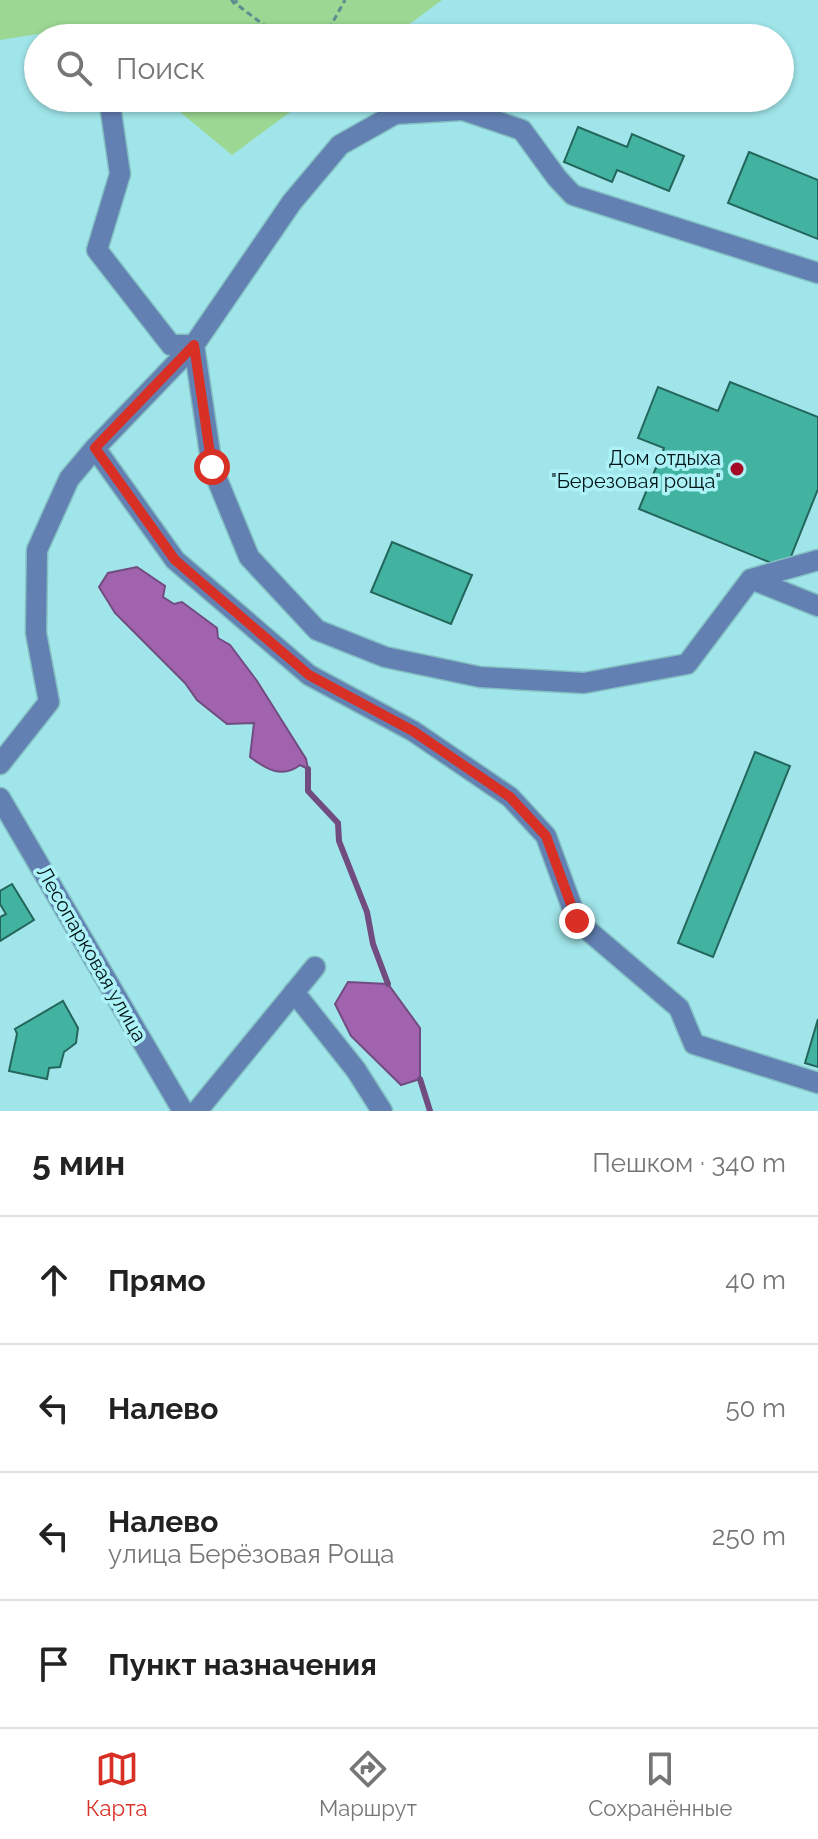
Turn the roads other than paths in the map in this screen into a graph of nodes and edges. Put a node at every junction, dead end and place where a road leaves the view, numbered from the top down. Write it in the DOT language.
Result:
graph roads {
  1 [pos="111,112"];
  2 [pos="429,112"];
  3 [pos="469,112"];
  4 [pos="818,273"];
  5 [pos="194,345"];
  6 [pos="95,448"];
  7 [pos="818,560"];
  8 [pos="751,579"];
  9 [pos="818,606"];
  10 [pos="0,764"];
  11 [pos="0,798"];
  12 [pos="315,967"];
  13 [pos="294,992"];
  14 [pos="818,1083"];
  15 [pos="183,1111"];
  16 [pos="197,1111"];
  17 [pos="382,1111"];
  1 -- 5 [label="street"];
  2 -- 5 [label="street"];
  3 -- 4 [label="street"];
  5 -- 6 [label="street"];
  5 -- 8 [label="street"];
  6 -- 10 [label="street"];
  6 -- 14 [label="street"];
  7 -- 8 [label="street"];
  8 -- 9 [label="street"];
  11 -- 15 [label="street, Лесопарковая улица"];
  12 -- 13 [label="street"];
  13 -- 16 [label="street"];
  13 -- 17 [label="street"];
}
